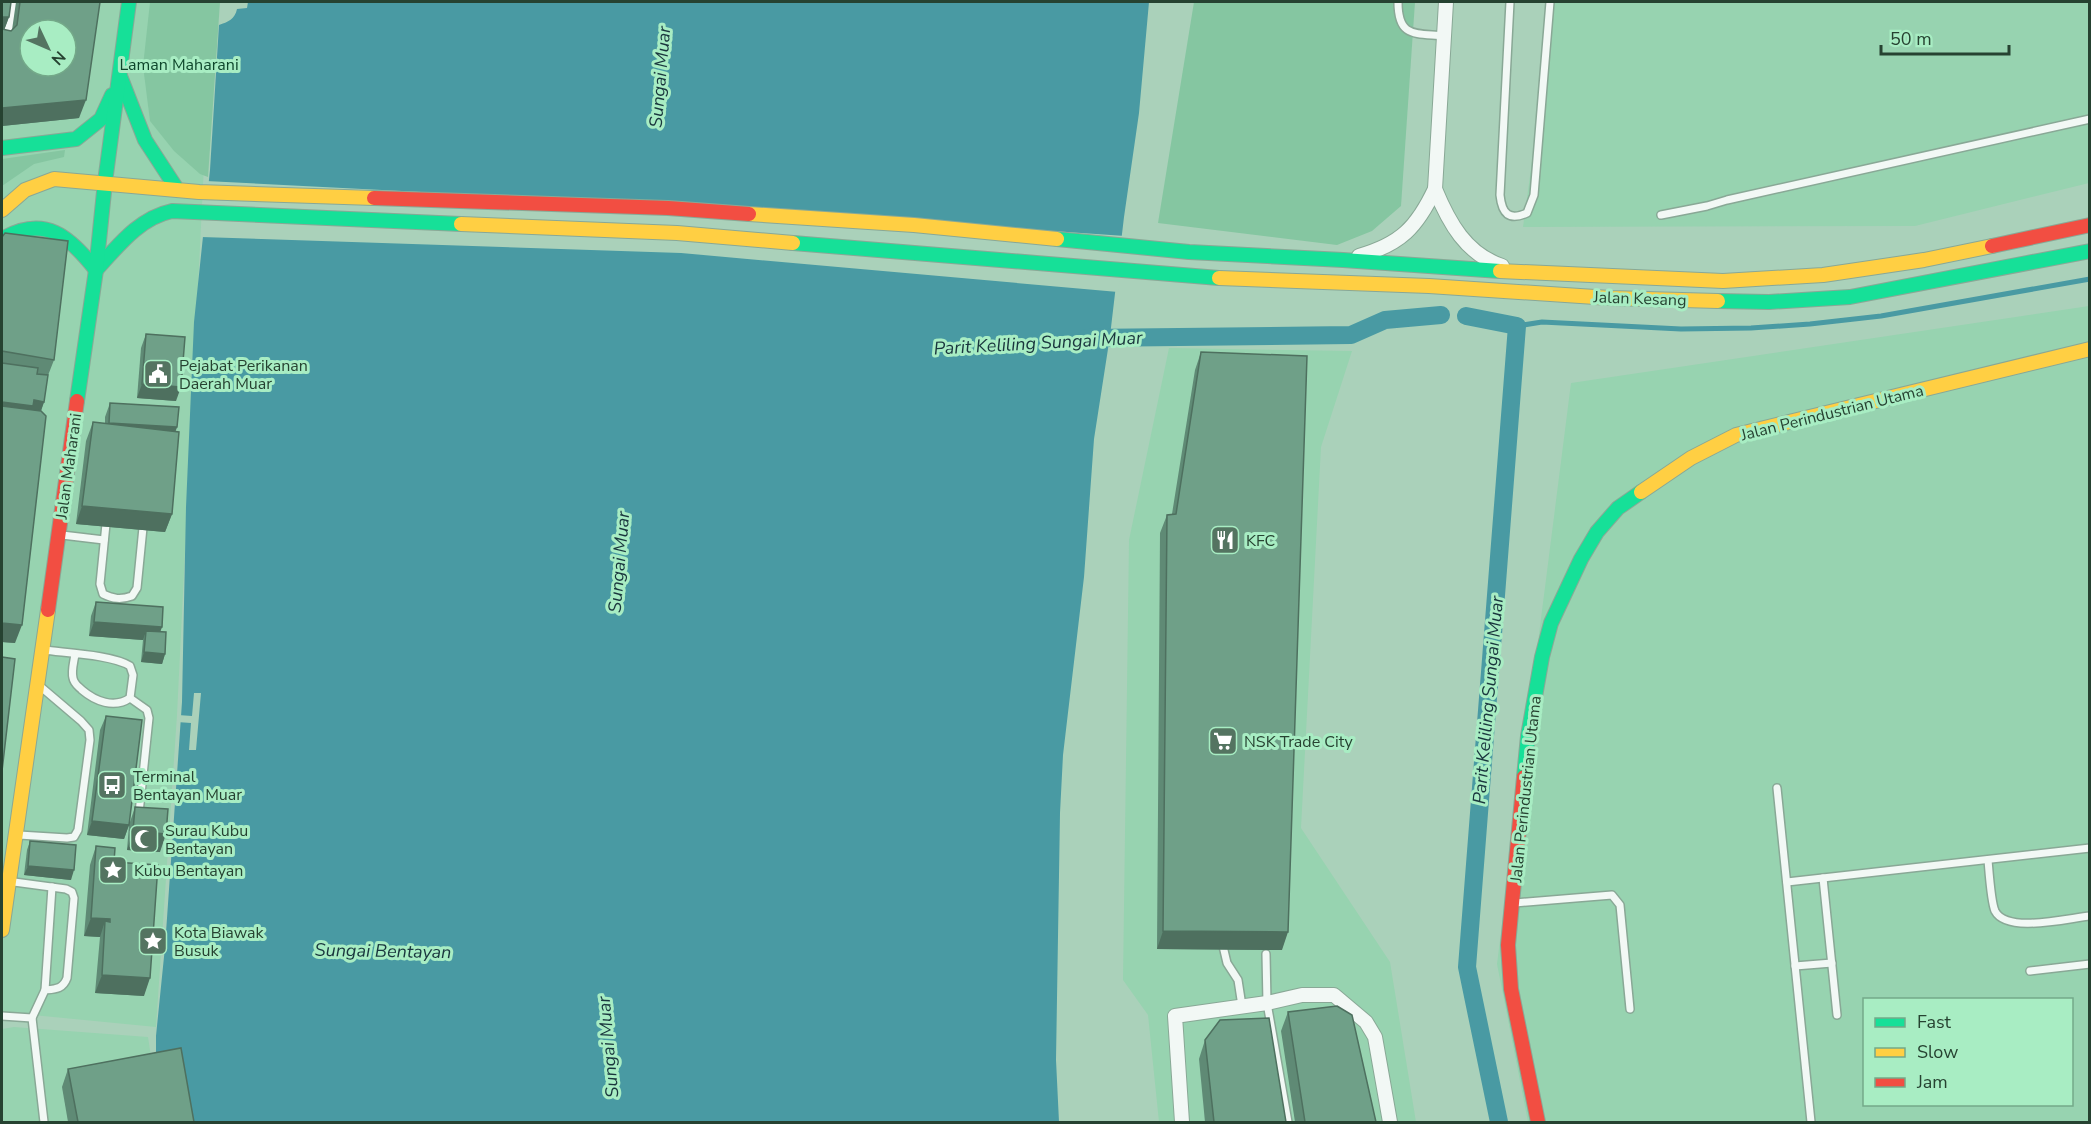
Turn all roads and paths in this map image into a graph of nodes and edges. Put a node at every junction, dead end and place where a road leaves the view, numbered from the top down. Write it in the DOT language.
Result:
graph roads {
  1 [pos="12,2"];
  2 [pos="129,2"];
  3 [pos="1398,2"];
  4 [pos="1446,2"];
  5 [pos="1510,2"];
  6 [pos="1550,2"];
  7 [pos="1444,36"];
  8 [pos="2,42"];
  9 [pos="120,76"];
  10 [pos="2090,119"];
  11 [pos="2,148"];
  12 [pos="105,182"];
  13 [pos="177,189"];
  14 [pos="1436,189"];
  15 [pos="2,210"];
  16 [pos="1661,215"];
  17 [pos="2090,225"];
  18 [pos="2,239"];
  19 [pos="2090,251"];
  20 [pos="1343,260"];
  21 [pos="96,270"];
  22 [pos="1522,273"];
  23 [pos="2090,349"];
  24 [pos="58,534"];
  25 [pos="104,540"];
  26 [pos="42,650"];
  27 [pos="75,654"];
  28 [pos="37,683"];
  29 [pos="130,698"];
  30 [pos="1777,788"];
  31 [pos="139,813"];
  32 [pos="15,835"];
  33 [pos="2090,848"];
  34 [pos="1988,860"];
  35 [pos="1823,878"];
  36 [pos="8,881"];
  37 [pos="1787,882"];
  38 [pos="52,887"];
  39 [pos="1513,903"];
  40 [pos="2090,916"];
  41 [pos="2,924"];
  42 [pos="1223,946"];
  43 [pos="1266,954"];
  44 [pos="1832,963"];
  45 [pos="2090,964"];
  46 [pos="1795,966"];
  47 [pos="2030,971"];
  48 [pos="45,990"];
  49 [pos="1267,1003"];
  50 [pos="1242,1006"];
  51 [pos="1630,1009"];
  52 [pos="1837,1015"];
  53 [pos="2,1016"];
  54 [pos="32,1018"];
  55 [pos="44,1122"];
  56 [pos="1182,1122"];
  57 [pos="1288,1122"];
  58 [pos="1390,1122"];
  59 [pos="1538,1122"];
  60 [pos="1811,1122"];
  1 -- 8 [label="street"];
  2 -- 9 [label="main road, Jalan Maharani"];
  3 -- 7 [label="lane"];
  4 -- 7 [label="street"];
  5 -- 6 [label="lane"];
  7 -- 14 [label="street"];
  9 -- 11 [label="main road"];
  9 -- 12 [label="main road, Jalan Maharani"];
  9 -- 13 [label="main road"];
  10 -- 16 [label="lane"];
  12 -- 13 [label="main road, Jalan Kesang"];
  12 -- 15 [label="main road, Jalan Kesang"];
  12 -- 21 [label="main road, Jalan Maharani"];
  13 -- 20 [label="main road, Jalan Kesang"];
  14 -- 20 [label="street"];
  14 -- 22 [label="street"];
  17 -- 22 [label="main road, Jalan Kesang"];
  18 -- 21 [label="main road"];
  19 -- 21 [label="main road, Jalan Kesang"];
  20 -- 22 [label="main road, Jalan Kesang"];
  21 -- 24 [label="main road, Jalan Maharani"];
  23 -- 39 [label="main road, Jalan Perindustrian Utama"];
  24 -- 25 [label="lane"];
  24 -- 26 [label="main road, Jalan Maharani"];
  25 -- 25 [label="lane"];
  26 -- 27 [label="lane"];
  26 -- 28 [label="main road, Jalan Maharani"];
  27 -- 29 [label="lane"];
  27 -- 29 [label="lane"];
  28 -- 32 [label="main road, Jalan Maharani"];
  28 -- 32 [label="lane"];
  29 -- 31 [label="lane"];
  30 -- 37 [label="lane"];
  32 -- 36 [label="main road, Jalan Maharani"];
  33 -- 34 [label="lane"];
  34 -- 35 [label="lane"];
  34 -- 40 [label="lane"];
  35 -- 37 [label="lane"];
  35 -- 44 [label="lane"];
  36 -- 38 [label="lane"];
  36 -- 41 [label="main road, Jalan Maharani"];
  37 -- 46 [label="lane"];
  38 -- 48 [label="lane"];
  38 -- 48 [label="lane"];
  39 -- 51 [label="lane"];
  39 -- 59 [label="main road, Jalan Perindustrian Utama"];
  42 -- 50 [label="lane"];
  43 -- 49 [label="lane"];
  44 -- 46 [label="lane"];
  44 -- 52 [label="lane"];
  45 -- 47 [label="lane"];
  46 -- 60 [label="lane"];
  48 -- 54 [label="lane"];
  49 -- 50 [label="street"];
  49 -- 57 [label="lane"];
  49 -- 58 [label="street"];
  50 -- 56 [label="street"];
  53 -- 54 [label="lane"];
  54 -- 55 [label="lane"];
}
